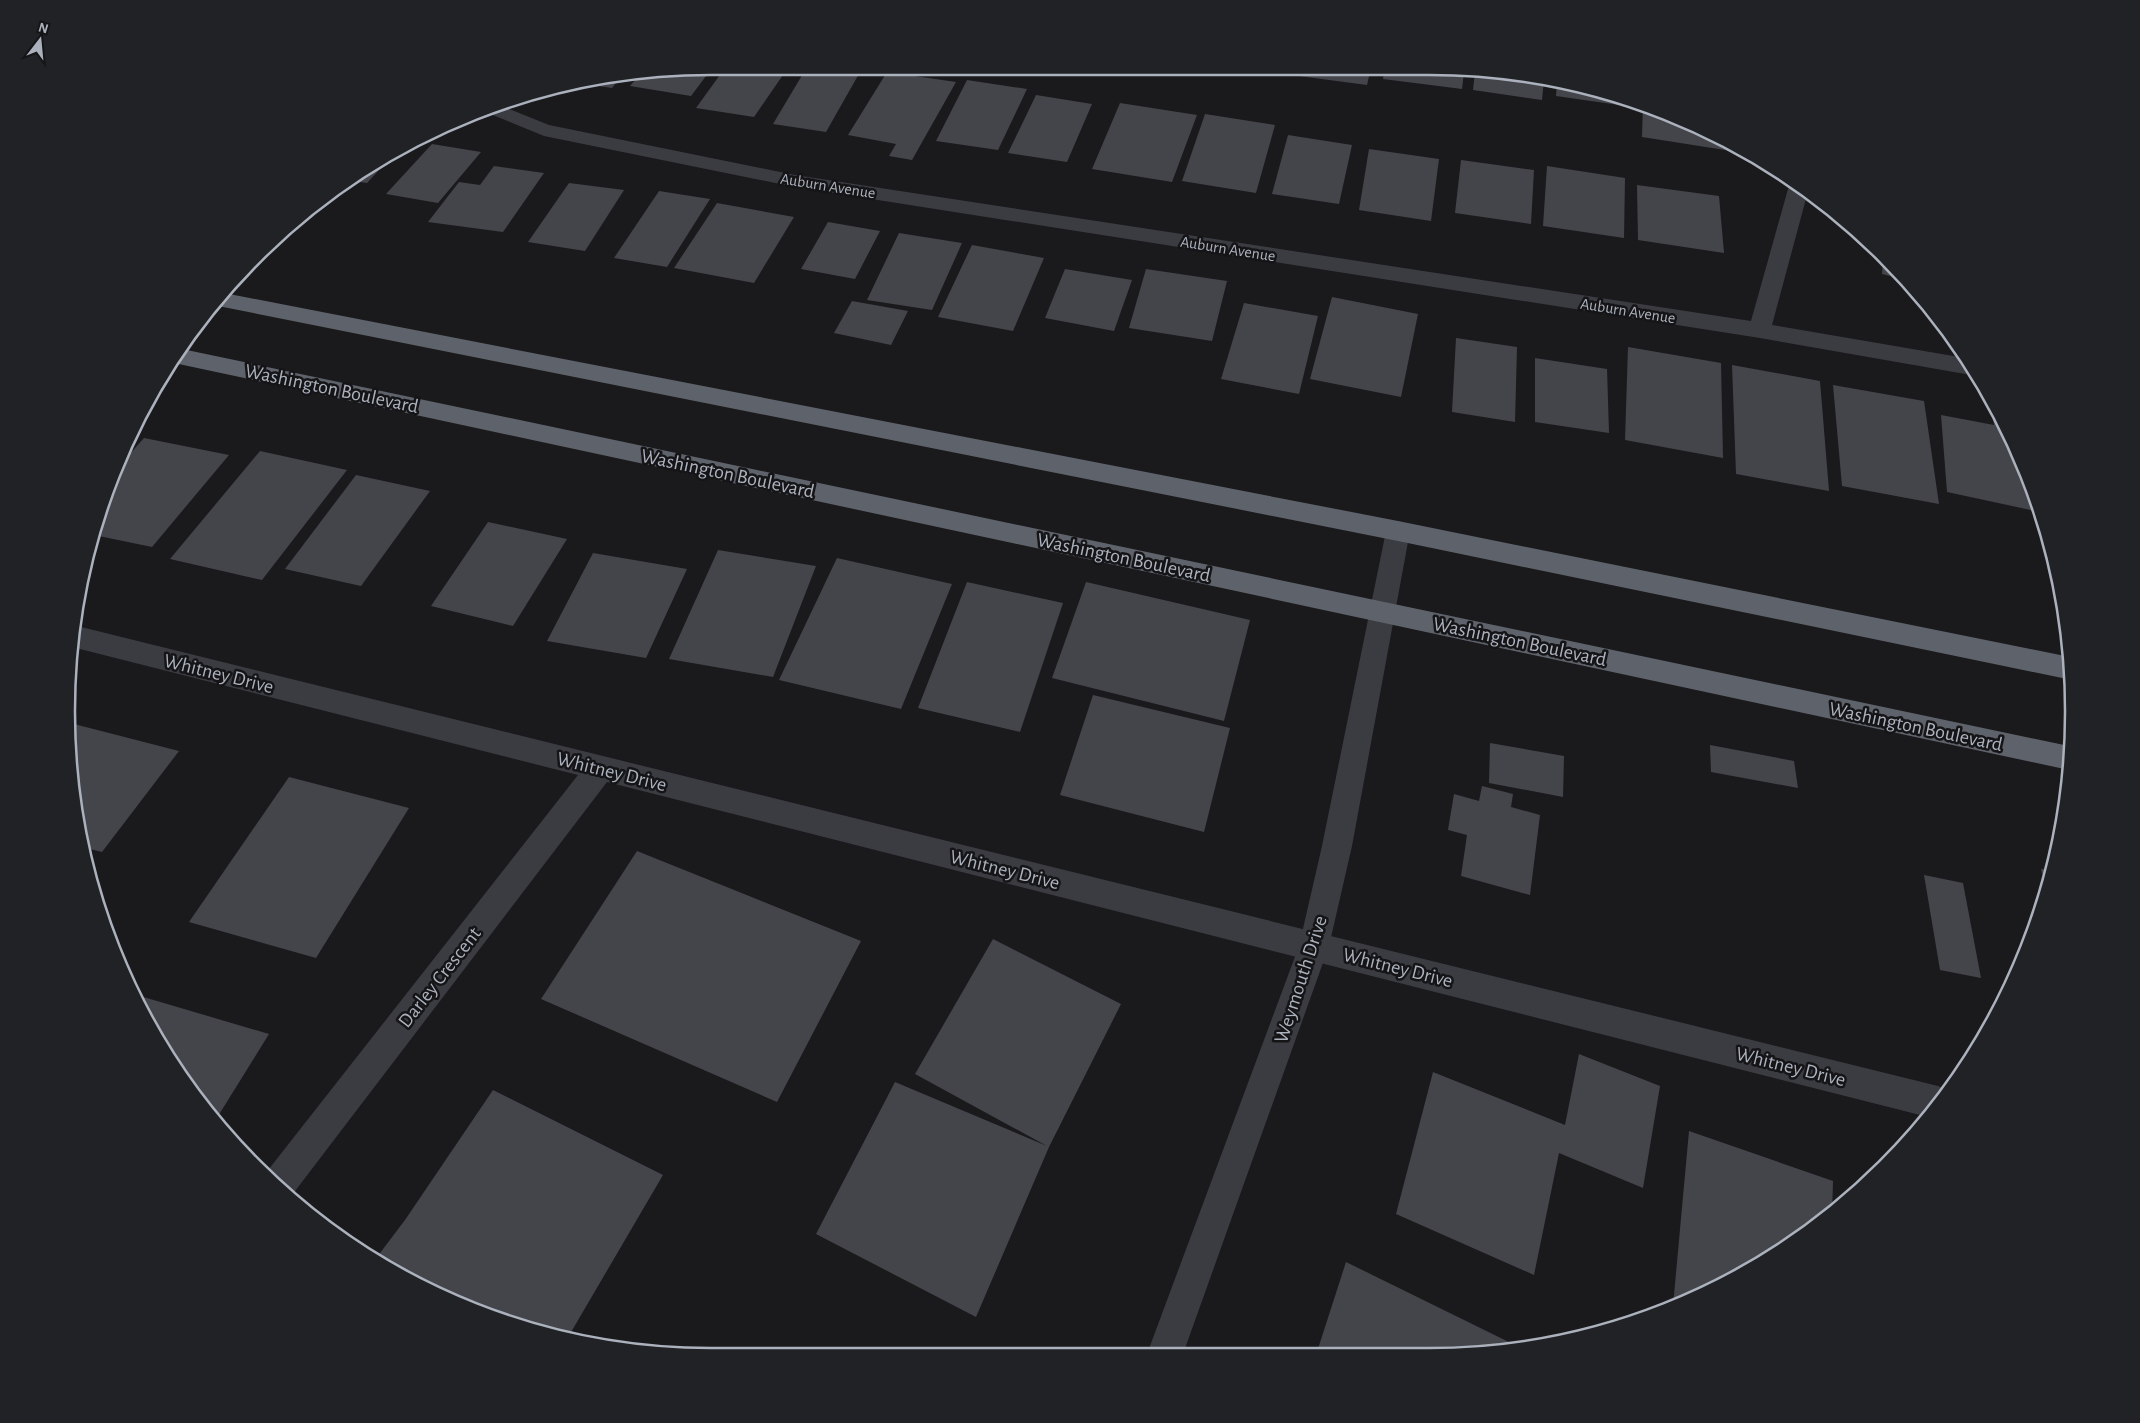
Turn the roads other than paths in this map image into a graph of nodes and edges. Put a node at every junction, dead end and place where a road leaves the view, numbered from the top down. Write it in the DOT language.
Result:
graph roads {
  1 [pos="499,112"];
  2 [pos="1797,193"];
  3 [pos="226,301"];
  4 [pos="1760,330"];
  5 [pos="183,357"];
  6 [pos="1963,367"];
  7 [pos="1398,532"];
  8 [pos="1383,612"];
  9 [pos="79,638"];
  10 [pos="2064,667"];
  11 [pos="2064,757"];
  12 [pos="601,768"];
  13 [pos="1314,946"];
  14 [pos="1931,1101"];
  15 [pos="282,1181"];
  16 [pos="1167,1348"];
  1 -- 4 [label="street, Auburn Avenue"];
  2 -- 4 [label="street"];
  3 -- 7 [label="highway"];
  4 -- 6 [label="street, Auburn Avenue"];
  5 -- 8 [label="highway, Washington Boulevard"];
  7 -- 8 [label="street, Weymouth Drive"];
  7 -- 10 [label="highway"];
  8 -- 11 [label="highway, Washington Boulevard"];
  8 -- 13 [label="street, Weymouth Drive"];
  9 -- 12 [label="street, Whitney Drive"];
  12 -- 13 [label="street, Whitney Drive"];
  12 -- 15 [label="street, Darley Crescent"];
  13 -- 14 [label="street, Whitney Drive"];
  13 -- 16 [label="street, Weymouth Drive"];
}
